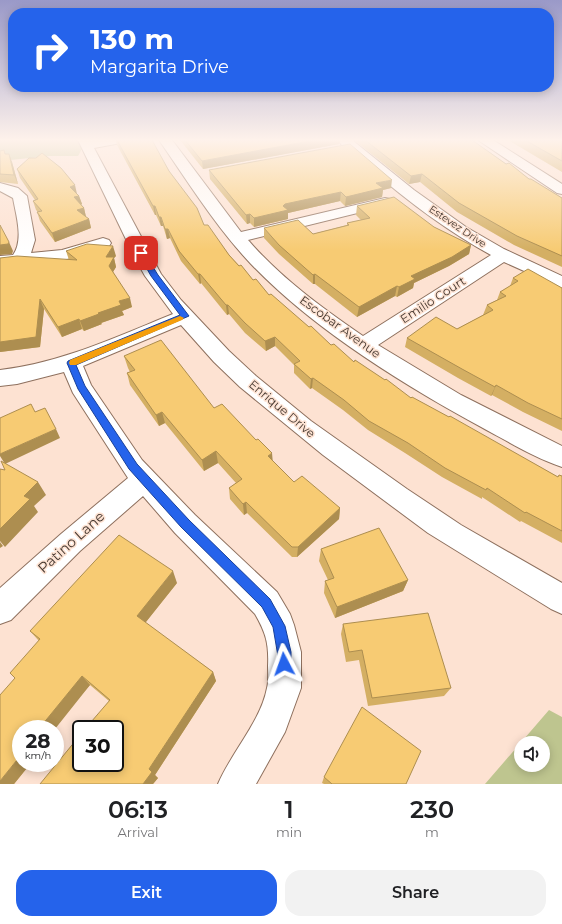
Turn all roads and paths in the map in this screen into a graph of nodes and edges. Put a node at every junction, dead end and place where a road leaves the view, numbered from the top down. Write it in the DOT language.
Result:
graph roads {
  1 [pos="103,177"];
  2 [pos="199,177"];
  3 [pos="387,177"];
  4 [pos="541,177"];
  5 [pos="0,187"];
  6 [pos="562,190"];
  7 [pos="413,195"];
  8 [pos="238,238"];
  9 [pos="103,243"];
  10 [pos="504,255"];
  11 [pos="18,259"];
  12 [pos="0,261"];
  13 [pos="562,283"];
  14 [pos="185,316"];
  15 [pos="363,345"];
  16 [pos="71,363"];
  17 [pos="0,378"];
  18 [pos="562,457"];
  19 [pos="145,479"];
  20 [pos="562,599"];
  21 [pos="0,609"];
  22 [pos="236,784"];
  1 -- 14 [label="street, Enrique Drive"];
  2 -- 8 [label="street, Escobar Avenue"];
  3 -- 7 [label="street, Estevez Drive"];
  4 -- 6 [label="street"];
  5 -- 11 [label="street"];
  7 -- 8 [label="street"];
  7 -- 10 [label="street, Estevez Drive"];
  8 -- 15 [label="street, Escobar Avenue"];
  9 -- 11 [label="street"];
  10 -- 13 [label="street, Estevez Drive"];
  10 -- 15 [label="street, Emilio Court"];
  11 -- 12 [label="street"];
  14 -- 16 [label="street"];
  14 -- 20 [label="street, Enrique Drive"];
  15 -- 18 [label="street, Escobar Avenue"];
  16 -- 17 [label="street"];
  16 -- 19 [label="street"];
  19 -- 21 [label="street, Patino Lane"];
  19 -- 22 [label="street"];
}
